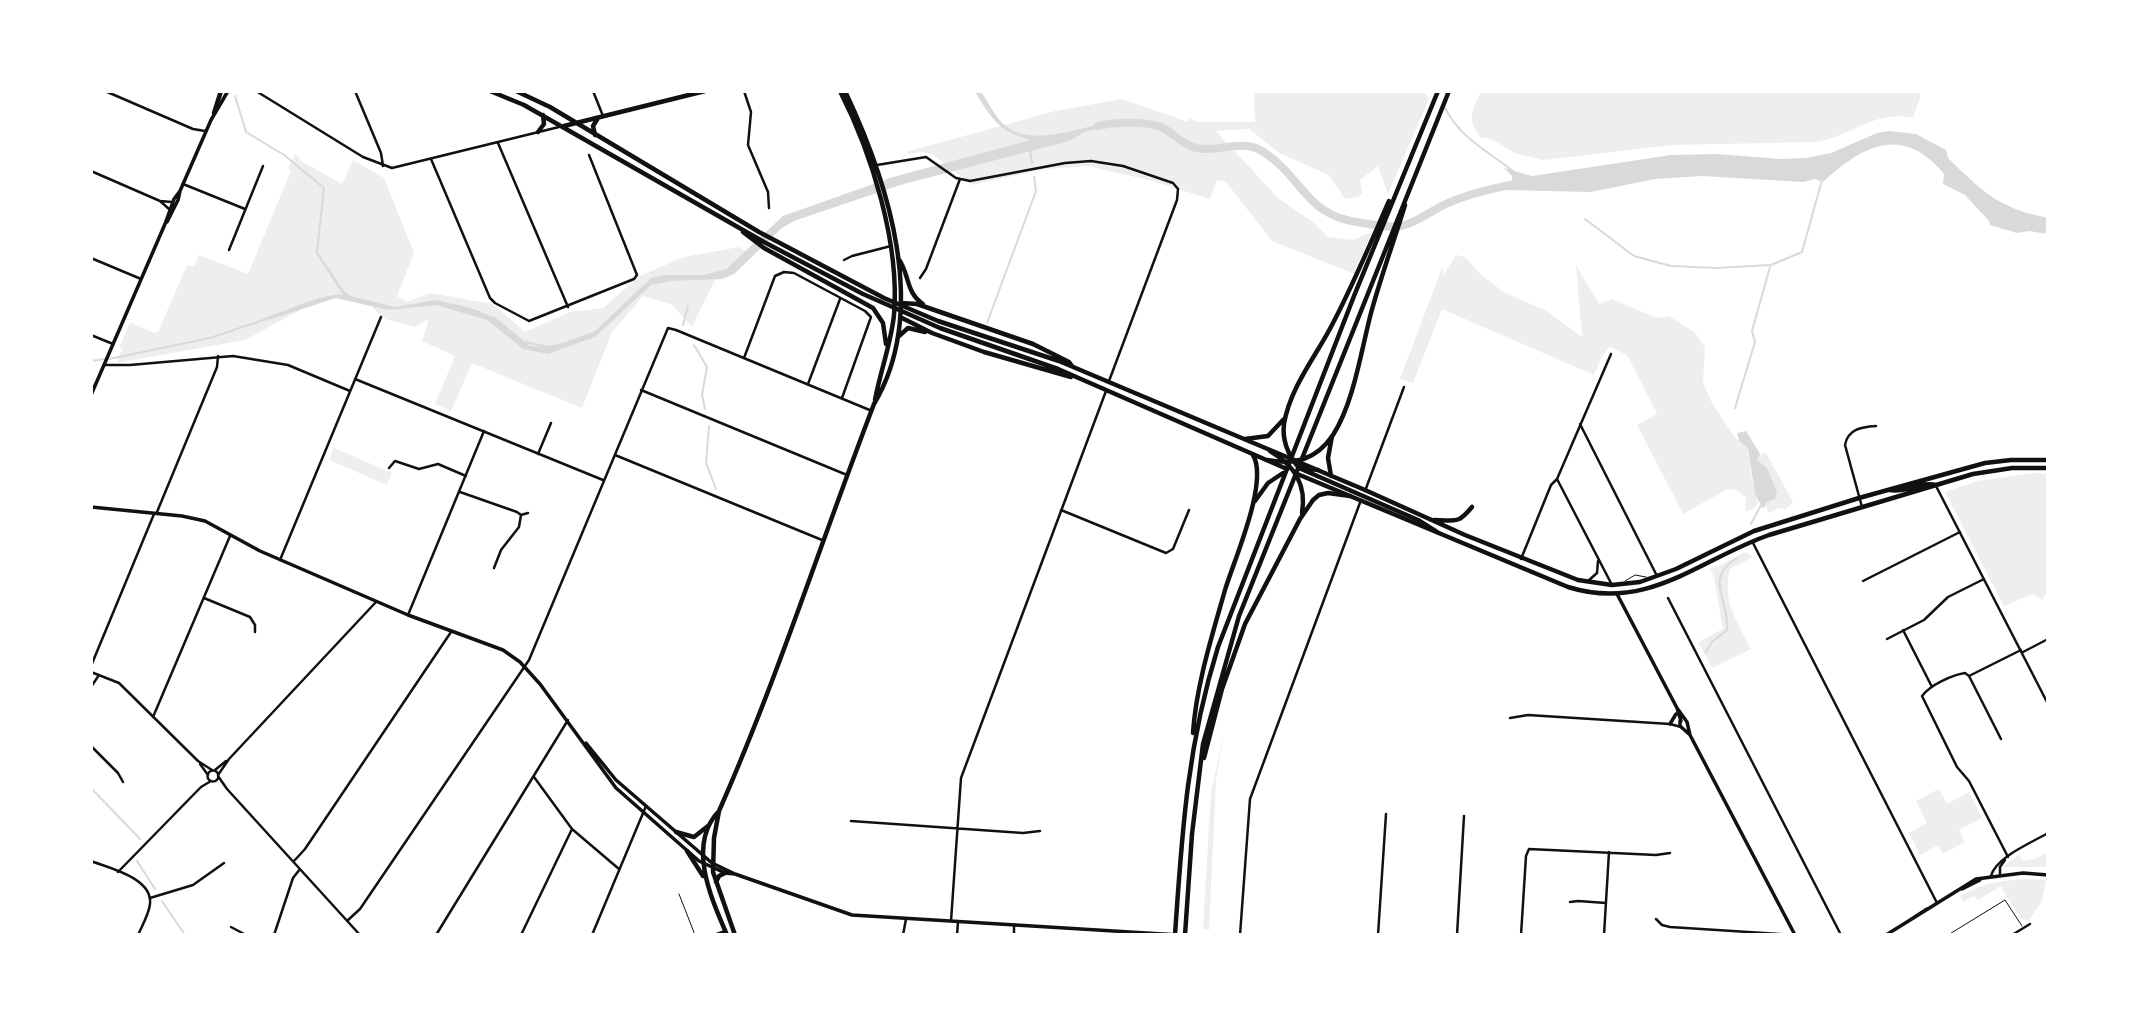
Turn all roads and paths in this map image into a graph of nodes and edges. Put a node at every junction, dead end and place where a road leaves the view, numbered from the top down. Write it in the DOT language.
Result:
graph roads {
  1 [pos="105,91"];
  2 [pos="221,91"];
  3 [pos="228,91"];
  4 [pos="256,91"];
  5 [pos="355,91"];
  6 [pos="490,91"];
  7 [pos="516,91"];
  8 [pos="593,91"];
  9 [pos="704,91"];
  10 [pos="744,91"];
  11 [pos="840,91"];
  12 [pos="845,91"];
  13 [pos="1438,91"];
  14 [pos="1449,91"];
  15 [pos="214,113"];
  16 [pos="543,115"];
  17 [pos="601,117"];
  18 [pos="576,123"];
  19 [pos="563,127"];
  20 [pos="205,131"];
  21 [pos="538,132"];
  22 [pos="596,136"];
  23 [pos="498,143"];
  24 [pos="589,155"];
  25 [pos="431,159"];
  26 [pos="264,166"];
  27 [pos="383,166"];
  28 [pos="873,166"];
  29 [pos="91,172"];
  30 [pos="960,179"];
  31 [pos="183,184"];
  32 [pos="180,191"];
  33 [pos="881,193"];
  34 [pos="160,201"];
  35 [pos="172,202"];
  36 [pos="769,208"];
  37 [pos="169,209"];
  38 [pos="246,209"];
  39 [pos="165,224"];
  40 [pos="755,236"];
  41 [pos="891,246"];
  42 [pos="229,250"];
  43 [pos="897,256"];
  44 [pos="91,258"];
  45 [pos="844,260"];
  46 [pos="1365,263"];
  47 [pos="1381,268"];
  48 [pos="920,278"];
  49 [pos="141,279"];
  50 [pos="840,298"];
  51 [pos="902,303"];
  52 [pos="568,307"];
  53 [pos="894,307"];
  54 [pos="933,310"];
  55 [pos="381,317"];
  56 [pos="901,317"];
  57 [pos="932,333"];
  58 [pos="91,335"];
  59 [pos="898,337"];
  60 [pos="113,344"];
  61 [pos="887,348"];
  62 [pos="1611,354"];
  63 [pos="218,356"];
  64 [pos="744,358"];
  65 [pos="104,365"];
  66 [pos="1072,367"];
  67 [pos="355,379"];
  68 [pos="1084,380"];
  69 [pos="1108,382"];
  70 [pos="808,384"];
  71 [pos="1404,387"];
  72 [pos="640,390"];
  73 [pos="1106,390"];
  74 [pos="350,391"];
  75 [pos="91,395"];
  76 [pos="842,398"];
  77 [pos="874,404"];
  78 [pos="872,411"];
  79 [pos="1286,416"];
  80 [pos="551,423"];
  81 [pos="1580,424"];
  82 [pos="1875,426"];
  83 [pos="484,431"];
  84 [pos="1332,436"];
  85 [pos="1245,439"];
  86 [pos="538,454"];
  87 [pos="614,454"];
  88 [pos="1253,455"];
  89 [pos="1284,459"];
  90 [pos="2048,460"];
  91 [pos="1294,466"];
  92 [pos="389,468"];
  93 [pos="2048,468"];
  94 [pos="1306,470"];
  95 [pos="847,475"];
  96 [pos="466,476"];
  97 [pos="1331,476"];
  98 [pos="1557,479"];
  99 [pos="603,481"];
  100 [pos="1936,486"];
  101 [pos="1890,489"];
  102 [pos="459,491"];
  103 [pos="1363,495"];
  104 [pos="1350,496"];
  105 [pos="1859,498"];
  106 [pos="1253,505"];
  107 [pos="1472,507"];
  108 [pos="1862,507"];
  109 [pos="91,508"];
  110 [pos="1061,510"];
  111 [pos="1189,510"];
  112 [pos="528,513"];
  113 [pos="155,514"];
  114 [pos="521,515"];
  115 [pos="1300,519"];
  116 [pos="1431,520"];
  117 [pos="1960,532"];
  118 [pos="232,534"];
  119 [pos="822,540"];
  120 [pos="1752,541"];
  121 [pos="1598,557"];
  122 [pos="1521,559"];
  123 [pos="281,560"];
  124 [pos="494,568"];
  125 [pos="1654,578"];
  126 [pos="1984,579"];
  127 [pos="1863,581"];
  128 [pos="1587,582"];
  129 [pos="1612,585"];
  130 [pos="1617,594"];
  131 [pos="204,598"];
  132 [pos="1668,598"];
  133 [pos="377,601"];
  134 [pos="408,615"];
  135 [pos="1903,630"];
  136 [pos="255,632"];
  137 [pos="451,632"];
  138 [pos="1887,639"];
  139 [pos="2048,639"];
  140 [pos="2021,652"];
  141 [pos="91,666"];
  142 [pos="525,666"];
  143 [pos="91,672"];
  144 [pos="99,675"];
  145 [pos="1969,676"];
  146 [pos="91,687"];
  147 [pos="1933,687"];
  148 [pos="2048,704"];
  149 [pos="1677,708"];
  150 [pos="153,716"];
  151 [pos="1510,718"];
  152 [pos="568,720"];
  153 [pos="1687,722"];
  154 [pos="1670,723"];
  155 [pos="1681,724"];
  156 [pos="1690,735"];
  157 [pos="580,737"];
  158 [pos="2001,739"];
  159 [pos="91,746"];
  160 [pos="1192,748"];
  161 [pos="229,759"];
  162 [pos="198,761"];
  163 [pos="213,770"];
  164 [pos="208,775"];
  165 [pos="218,776"];
  166 [pos="533,776"];
  167 [pos="1199,776"];
  168 [pos="212,781"];
  169 [pos="123,782"];
  170 [pos="201,787"];
  171 [pos="227,789"];
  172 [pos="646,806"];
  173 [pos="643,811"];
  174 [pos="719,811"];
  175 [pos="1386,814"];
  176 [pos="1464,816"];
  177 [pos="851,821"];
  178 [pos="711,824"];
  179 [pos="572,829"];
  180 [pos="957,829"];
  181 [pos="1040,831"];
  182 [pos="676,832"];
  183 [pos="2048,833"];
  184 [pos="687,851"];
  185 [pos="1609,852"];
  186 [pos="1671,853"];
  187 [pos="703,856"];
  188 [pos="2008,857"];
  189 [pos="91,861"];
  190 [pos="294,861"];
  191 [pos="224,863"];
  192 [pos="704,863"];
  193 [pos="712,865"];
  194 [pos="300,869"];
  195 [pos="619,869"];
  196 [pos="118,872"];
  197 [pos="725,873"];
  198 [pos="735,874"];
  199 [pos="2000,874"];
  200 [pos="2048,875"];
  201 [pos="1991,876"];
  202 [pos="706,880"];
  203 [pos="716,885"];
  204 [pos="679,894"];
  205 [pos="150,898"];
  206 [pos="1570,902"];
  207 [pos="1606,903"];
  208 [pos="1937,903"];
  209 [pos="906,919"];
  210 [pos="1656,919"];
  211 [pos="347,921"];
  212 [pos="951,921"];
  213 [pos="958,922"];
  214 [pos="2030,923"];
  215 [pos="1014,925"];
  216 [pos="230,927"];
  217 [pos="2023,928"];
  218 [pos="1092,932"];
  219 [pos="726,933"];
  220 [pos="1168,934"];
  221 [pos="138,935"];
  222 [pos="246,935"];
  223 [pos="274,935"];
  224 [pos="360,935"];
  225 [pos="436,935"];
  226 [pos="521,935"];
  227 [pos="592,935"];
  228 [pos="695,935"];
  229 [pos="714,935"];
  230 [pos="735,935"];
  231 [pos="903,935"];
  232 [pos="957,935"];
  233 [pos="1014,935"];
  234 [pos="1177,935"];
  235 [pos="1185,935"];
  236 [pos="1240,935"];
  237 [pos="1378,935"];
  238 [pos="1457,935"];
  239 [pos="1521,935"];
  240 [pos="1604,935"];
  241 [pos="1795,935"];
  242 [pos="1841,935"];
  243 [pos="1886,935"];
  244 [pos="1948,935"];
  245 [pos="2012,935"];
  1 -- 20 [label="street"];
  2 -- 15 [label="highway"];
  3 -- 15 [label="main road"];
  4 -- 27 [label="street"];
  5 -- 27 [label="street"];
  6 -- 16 [label="highway"];
  7 -- 18 [label="highway"];
  8 -- 17 [label="street"];
  9 -- 17 [label="highway"];
  10 -- 36 [label="street"];
  11 -- 28 [label="highway"];
  12 -- 28 [label="highway"];
  13 -- 46 [label="highway"];
  14 -- 47 [label="highway"];
  15 -- 20 [label="main road"];
  16 -- 19 [label="highway"];
  16 -- 21 [label="highway"];
  17 -- 18 [label="highway"];
  17 -- 22 [label="highway"];
  18 -- 19 [label="highway"];
  18 -- 22 [label="highway"];
  19 -- 21 [label="street"];
  19 -- 40 [label="highway"];
  20 -- 31 [label="main road"];
  21 -- 23 [label="street"];
  22 -- 40 [label="highway"];
  23 -- 25 [label="street"];
  23 -- 52 [label="street"];
  24 -- 52 [label="street"];
  25 -- 27 [label="street"];
  25 -- 52 [label="street"];
  26 -- 38 [label="street"];
  28 -- 30 [label="street"];
  28 -- 33 [label="highway"];
  29 -- 34 [label="street"];
  30 -- 48 [label="street"];
  30 -- 69 [label="street"];
  31 -- 32 [label="main road"];
  31 -- 38 [label="street"];
  32 -- 35 [label="main road"];
  32 -- 39 [label="main road"];
  33 -- 41 [label="highway"];
  33 -- 43 [label="highway"];
  34 -- 35 [label="street"];
  34 -- 37 [label="street"];
  35 -- 37 [label="main road"];
  37 -- 39 [label="main road"];
  38 -- 42 [label="street"];
  39 -- 49 [label="main road"];
  40 -- 61 [label="highway"];
  40 -- 66 [label="highway"];
  40 -- 68 [label="highway"];
  41 -- 45 [label="street"];
  41 -- 53 [label="highway"];
  43 -- 51 [label="highway"];
  43 -- 54 [label="highway"];
  44 -- 49 [label="street"];
  46 -- 79 [label="highway"];
  46 -- 160 [label="highway"];
  47 -- 84 [label="highway"];
  47 -- 167 [label="highway"];
  49 -- 60 [label="main road"];
  50 -- 64 [label="street"];
  50 -- 70 [label="street"];
  50 -- 76 [label="street"];
  51 -- 53 [label="highway"];
  51 -- 54 [label="highway"];
  51 -- 56 [label="highway"];
  53 -- 56 [label="highway"];
  53 -- 61 [label="highway"];
  54 -- 66 [label="highway"];
  55 -- 67 [label="street"];
  56 -- 57 [label="highway"];
  56 -- 59 [label="highway"];
  57 -- 59 [label="highway"];
  57 -- 68 [label="highway"];
  58 -- 60 [label="street"];
  59 -- 77 [label="highway"];
  60 -- 65 [label="main road"];
  61 -- 77 [label="highway"];
  62 -- 81 [label="street"];
  63 -- 65 [label="street"];
  63 -- 74 [label="street"];
  63 -- 113 [label="street"];
  64 -- 70 [label="street"];
  64 -- 72 [label="street"];
  65 -- 75 [label="main road"];
  66 -- 69 [label="highway"];
  67 -- 74 [label="street"];
  67 -- 83 [label="street"];
  68 -- 73 [label="highway"];
  69 -- 85 [label="highway"];
  70 -- 76 [label="street"];
  71 -- 103 [label="street"];
  72 -- 87 [label="street"];
  72 -- 95 [label="street"];
  73 -- 88 [label="highway"];
  73 -- 110 [label="street"];
  74 -- 123 [label="street"];
  76 -- 78 [label="street"];
  77 -- 78 [label="highway"];
  78 -- 95 [label="highway"];
  79 -- 85 [label="highway"];
  79 -- 89 [label="highway"];
  80 -- 86 [label="street"];
  81 -- 98 [label="street"];
  81 -- 125 [label="street"];
  82 -- 105 [label="street"];
  83 -- 86 [label="street"];
  83 -- 96 [label="street"];
  84 -- 91 [label="highway"];
  84 -- 97 [label="highway"];
  85 -- 89 [label="highway"];
  86 -- 99 [label="street"];
  87 -- 99 [label="street"];
  87 -- 119 [label="street"];
  88 -- 89 [label="highway"];
  88 -- 106 [label="highway"];
  89 -- 91 [label="highway"];
  89 -- 91 [label="highway"];
  90 -- 101 [label="highway"];
  91 -- 94 [label="highway"];
  91 -- 106 [label="highway"];
  91 -- 115 [label="highway"];
  92 -- 96 [label="street"];
  93 -- 100 [label="highway"];
  94 -- 97 [label="highway"];
  94 -- 103 [label="highway"];
  94 -- 104 [label="highway"];
  95 -- 119 [label="highway"];
  96 -- 102 [label="street"];
  97 -- 103 [label="highway"];
  98 -- 121 [label="street"];
  98 -- 122 [label="street"];
  99 -- 142 [label="street"];
  100 -- 101 [label="highway"];
  100 -- 108 [label="highway"];
  100 -- 117 [label="street"];
  101 -- 105 [label="highway"];
  102 -- 114 [label="street"];
  102 -- 134 [label="street"];
  103 -- 104 [label="highway"];
  103 -- 116 [label="highway"];
  103 -- 130 [label="highway"];
  103 -- 236 [label="street"];
  104 -- 115 [label="highway"];
  105 -- 108 [label="street"];
  105 -- 125 [label="highway"];
  106 -- 160 [label="highway"];
  107 -- 116 [label="highway"];
  108 -- 120 [label="highway"];
  109 -- 113 [label="main road"];
  110 -- 111 [label="street"];
  110 -- 180 [label="street"];
  112 -- 114 [label="street"];
  113 -- 118 [label="main road"];
  113 -- 141 [label="street"];
  114 -- 124 [label="street"];
  115 -- 167 [label="highway"];
  116 -- 122 [label="highway"];
  117 -- 126 [label="street"];
  117 -- 127 [label="street"];
  118 -- 123 [label="main road"];
  118 -- 131 [label="street"];
  119 -- 174 [label="highway"];
  120 -- 130 [label="highway"];
  120 -- 208 [label="street"];
  121 -- 128 [label="street"];
  121 -- 129 [label="street"];
  122 -- 128 [label="highway"];
  123 -- 133 [label="main road"];
  125 -- 129 [label="highway"];
  126 -- 135 [label="street"];
  126 -- 140 [label="street"];
  128 -- 129 [label="highway"];
  129 -- 130 [label="highway"];
  130 -- 149 [label="main road"];
  131 -- 136 [label="street"];
  131 -- 150 [label="street"];
  132 -- 242 [label="street"];
  133 -- 134 [label="main road"];
  133 -- 161 [label="street"];
  134 -- 137 [label="main road"];
  135 -- 138 [label="street"];
  135 -- 147 [label="street"];
  137 -- 142 [label="main road"];
  137 -- 190 [label="street"];
  139 -- 140 [label="street"];
  140 -- 145 [label="street"];
  140 -- 148 [label="street"];
  142 -- 152 [label="main road"];
  142 -- 211 [label="street"];
  143 -- 144 [label="street"];
  144 -- 146 [label="street"];
  144 -- 150 [label="street"];
  145 -- 147 [label="street"];
  145 -- 158 [label="street"];
  147 -- 188 [label="street"];
  149 -- 153 [label="main road"];
  149 -- 154 [label="main road"];
  149 -- 155 [label="main road"];
  150 -- 162 [label="street"];
  151 -- 154 [label="street"];
  152 -- 157 [label="main road"];
  152 -- 166 [label="street"];
  153 -- 155 [label="main road"];
  153 -- 156 [label="main road"];
  154 -- 155 [label="street"];
  155 -- 156 [label="main road"];
  156 -- 241 [label="main road"];
  157 -- 172 [label="main road"];
  157 -- 173 [label="main road"];
  159 -- 169 [label="street"];
  160 -- 234 [label="highway"];
  161 -- 163 [label="street"];
  161 -- 165 [label="street"];
  162 -- 163 [label="street"];
  162 -- 164 [label="street"];
  163 -- 164 [label="street"];
  163 -- 165 [label="street"];
  164 -- 168 [label="street"];
  164 -- 170 [label="street"];
  165 -- 168 [label="street"];
  165 -- 171 [label="street"];
  166 -- 179 [label="street"];
  166 -- 225 [label="street"];
  167 -- 235 [label="highway"];
  168 -- 170 [label="street"];
  168 -- 171 [label="street"];
  170 -- 196 [label="street"];
  171 -- 190 [label="street"];
  172 -- 173 [label="street"];
  172 -- 182 [label="main road"];
  173 -- 184 [label="main road"];
  173 -- 195 [label="street"];
  174 -- 178 [label="highway"];
  174 -- 193 [label="highway"];
  175 -- 237 [label="street"];
  176 -- 238 [label="street"];
  177 -- 180 [label="street"];
  178 -- 182 [label="highway"];
  178 -- 187 [label="highway"];
  179 -- 195 [label="street"];
  179 -- 226 [label="street"];
  180 -- 181 [label="street"];
  180 -- 212 [label="street"];
  182 -- 187 [label="main road"];
  183 -- 188 [label="street"];
  184 -- 192 [label="main road"];
  184 -- 202 [label="highway"];
  185 -- 186 [label="street"];
  185 -- 207 [label="street"];
  185 -- 239 [label="street"];
  187 -- 192 [label="highway"];
  187 -- 193 [label="main road"];
  188 -- 199 [label="street"];
  188 -- 201 [label="street"];
  189 -- 196 [label="street"];
  190 -- 194 [label="street"];
  191 -- 205 [label="street"];
  192 -- 193 [label="main road"];
  192 -- 202 [label="highway"];
  193 -- 197 [label="main road"];
  193 -- 198 [label="main road"];
  193 -- 203 [label="highway"];
  194 -- 211 [label="street"];
  194 -- 223 [label="street"];
  195 -- 227 [label="street"];
  196 -- 205 [label="street"];
  197 -- 198 [label="main road"];
  197 -- 203 [label="highway"];
  198 -- 209 [label="main road"];
  199 -- 200 [label="main road"];
  199 -- 201 [label="main road"];
  201 -- 208 [label="main road"];
  202 -- 219 [label="highway"];
  203 -- 230 [label="highway"];
  204 -- 228 [label="lane"];
  205 -- 221 [label="street"];
  206 -- 207 [label="street"];
  207 -- 240 [label="street"];
  208 -- 243 [label="main road"];
  209 -- 212 [label="main road"];
  209 -- 231 [label="street"];
  210 -- 241 [label="street"];
  211 -- 224 [label="street"];
  212 -- 213 [label="main road"];
  213 -- 215 [label="main road"];
  213 -- 232 [label="street"];
  214 -- 217 [label="street"];
  215 -- 218 [label="main road"];
  215 -- 233 [label="street"];
  216 -- 222 [label="street"];
  217 -- 244 [label="lane"];
  217 -- 245 [label="street"];
  218 -- 220 [label="main road"];
  219 -- 229 [label="street"];
  220 -- 234 [label="main road"];
}
